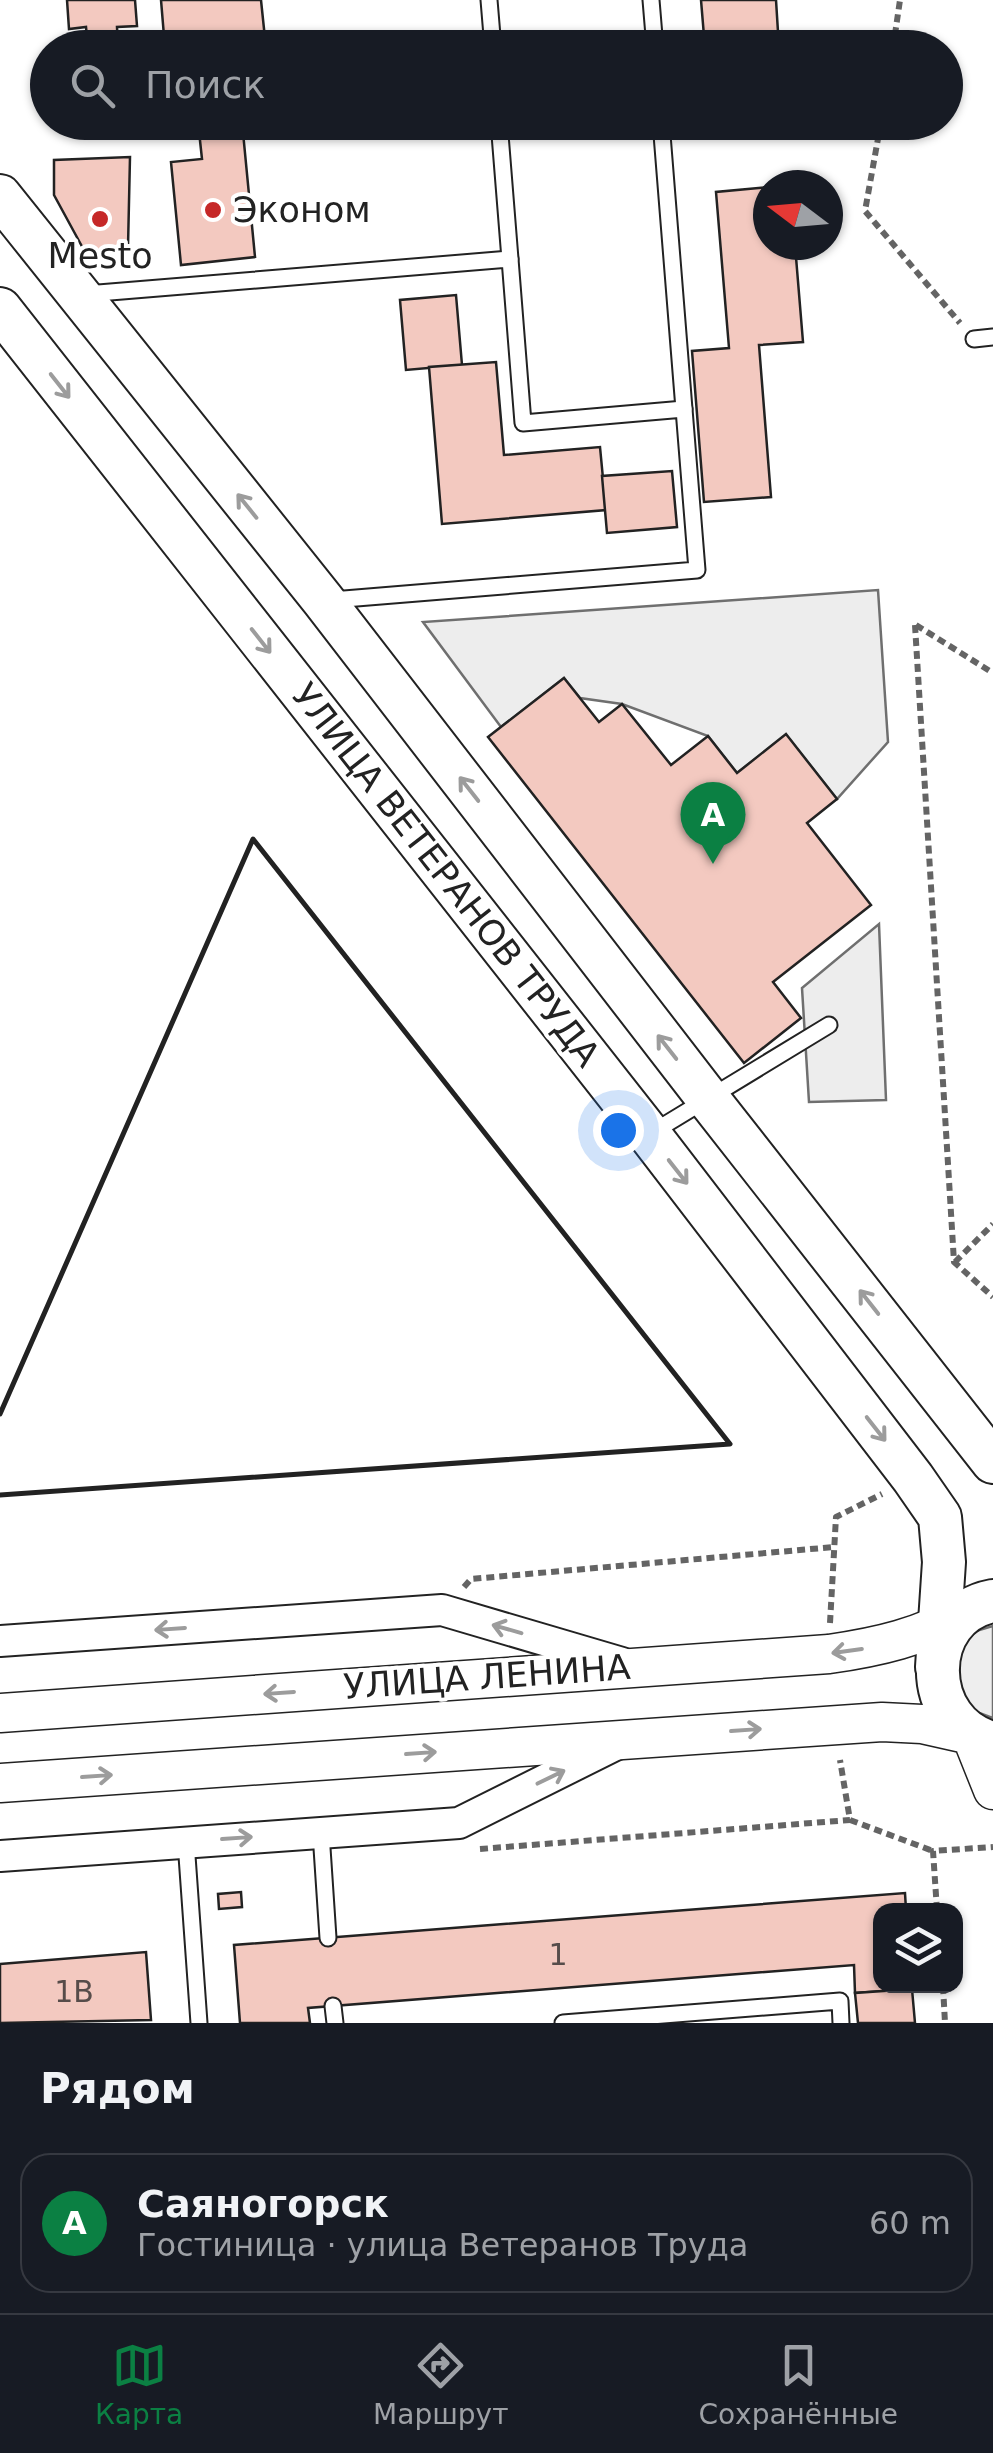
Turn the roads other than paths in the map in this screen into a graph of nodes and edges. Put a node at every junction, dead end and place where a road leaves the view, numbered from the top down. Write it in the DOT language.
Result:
graph roads {
  1 [pos="489,0"];
  2 [pos="651,0"];
  3 [pos="492,30"];
  4 [pos="653,30"];
  5 [pos="500,140"];
  6 [pos="662,140"];
  7 [pos="0,196"];
  8 [pos="510,259"];
  9 [pos="78,295"];
  10 [pos="0,309"];
  11 [pos="993,337"];
  12 [pos="974,339"];
  13 [pos="684,409"];
  14 [pos="324,600"];
  15 [pos="829,1026"];
  16 [pos="708,1100"];
  17 [pos="649,1134"];
  18 [pos="993,1462"];
  19 [pos="960,1626"];
  20 [pos="0,1641"];
  21 [pos="634,1666"];
  22 [pos="0,1713"];
  23 [pos="627,1739"];
  24 [pos="982,1739"];
  25 [pos="0,1783"];
  26 [pos="993,1790"];
  27 [pos="320,1832"];
  28 [pos="186,1842"];
  29 [pos="0,1856"];
  30 [pos="328,1938"];
  31 [pos="200,2023"];
  32 [pos="563,2023"];
  33 [pos="842,2023"];
  1 -- 3 [label="lane"];
  2 -- 4 [label="lane"];
  5 -- 8 [label="lane"];
  6 -- 13 [label="lane"];
  7 -- 9 [label="main road, УЛИЦА ВЕТЕРАНОВ ТРУДА"];
  8 -- 9 [label="lane"];
  8 -- 13 [label="lane"];
  14 -- 9 [label="main road, УЛИЦА ВЕТЕРАНОВ ТРУДА, one-way"];
  10 -- 17 [label="main road, УЛИЦА ВЕТЕРАНОВ ТРУДА, one-way"];
  11 -- 12 [label="lane"];
  13 -- 14 [label="lane"];
  16 -- 14 [label="main road, УЛИЦА ВЕТЕРАНОВ ТРУДА, one-way"];
  15 -- 16 [label="lane"];
  16 -- 17 [label="lane"];
  18 -- 16 [label="main road, УЛИЦА ВЕТЕРАНОВ ТРУДА, one-way"];
  17 -- 19 [label="main road, УЛИЦА ВЕТЕРАНОВ ТРУДА, one-way"];
  19 -- 21 [label="street, УЛИЦА ЛЕНИНА, one-way"];
  19 -- 24 [label="main road, УЛИЦА ВЕТЕРАНОВ ТРУДА"];
  21 -- 20 [label="street, one-way"];
  21 -- 22 [label="street, УЛИЦА ЛЕНИНА, one-way"];
  23 -- 24 [label="street, УЛИЦА ЛЕНИНА, one-way"];
  25 -- 23 [label="street, УЛИЦА ЛЕНИНА, one-way"];
  27 -- 23 [label="street, one-way"];
  24 -- 26 [label="street"];
  28 -- 27 [label="street, one-way"];
  27 -- 30 [label="lane"];
  28 -- 29 [label="street"];
  28 -- 31 [label="lane"];
  32 -- 33 [label="lane"];
}
